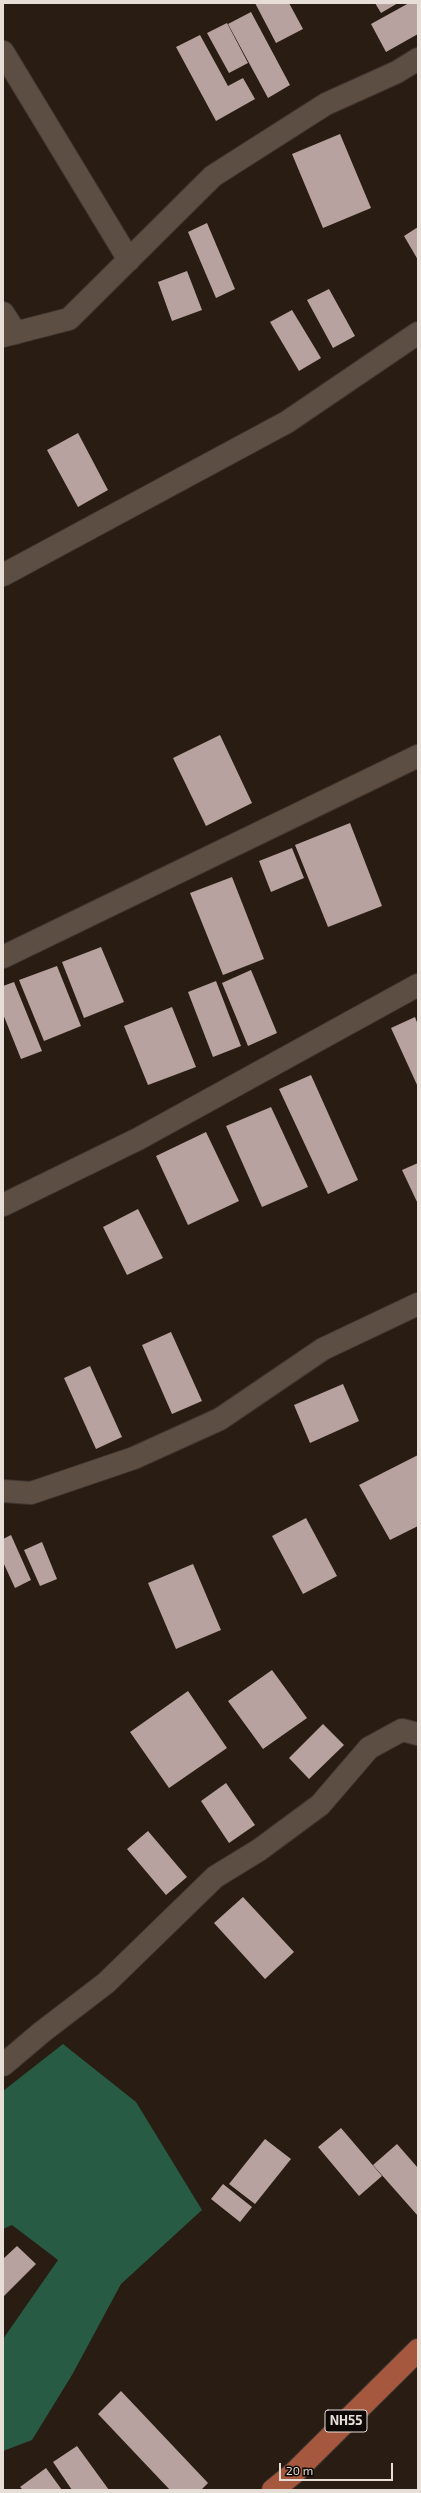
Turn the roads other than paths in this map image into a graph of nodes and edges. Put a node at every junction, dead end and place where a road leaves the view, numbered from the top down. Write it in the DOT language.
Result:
graph roads {
  1 [pos="3,52"];
  2 [pos="418,59"];
  3 [pos="129,260"];
  4 [pos="3,313"];
  5 [pos="418,333"];
  6 [pos="10,335"];
  7 [pos="3,575"];
  8 [pos="418,756"];
  9 [pos="3,957"];
  10 [pos="418,985"];
  11 [pos="3,1205"];
  12 [pos="418,1304"];
  13 [pos="3,1491"];
  14 [pos="418,1734"];
  15 [pos="3,2065"];
  16 [pos="418,2350"];
  17 [pos="273,2490"];
  1 -- 3 [label="street"];
  2 -- 3 [label="street"];
  3 -- 6 [label="street"];
  4 -- 6 [label="street"];
  5 -- 7 [label="street"];
  8 -- 9 [label="street"];
  10 -- 11 [label="street"];
  12 -- 13 [label="street"];
  14 -- 15 [label="street"];
  16 -- 17 [label="main road, NH55"];
}
